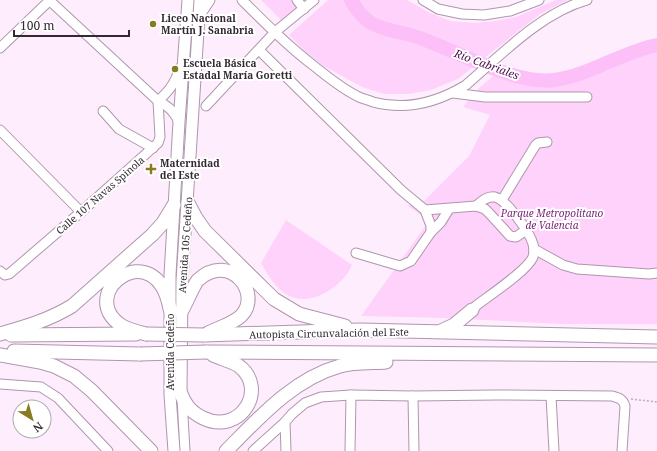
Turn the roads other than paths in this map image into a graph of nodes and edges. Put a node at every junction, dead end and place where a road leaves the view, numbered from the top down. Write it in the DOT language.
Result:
graph roads {
  1 [pos="49,0"];
  2 [pos="188,0"];
  3 [pos="200,0"];
  4 [pos="210,0"];
  5 [pos="242,0"];
  6 [pos="296,0"];
  7 [pos="314,0"];
  8 [pos="423,0"];
  9 [pos="539,0"];
  10 [pos="587,0"];
  11 [pos="304,8"];
  12 [pos="198,15"];
  13 [pos="275,32"];
  14 [pos="0,48"];
  15 [pos="259,50"];
  16 [pos="183,60"];
  17 [pos="453,93"];
  18 [pos="587,97"];
  19 [pos="158,101"];
  20 [pos="206,106"];
  21 [pos="103,111"];
  22 [pos="179,122"];
  23 [pos="0,130"];
  24 [pos="547,142"];
  25 [pos="153,148"];
  26 [pos="502,200"];
  27 [pos="188,203"];
  28 [pos="174,205"];
  29 [pos="476,206"];
  30 [pos="449,208"];
  31 [pos="425,210"];
  32 [pos="81,212"];
  33 [pos="526,230"];
  34 [pos="431,232"];
  35 [pos="534,250"];
  36 [pos="356,253"];
  37 [pos="4,273"];
  38 [pos="657,273"];
  39 [pos="472,310"];
  40 [pos="175,311"];
  41 [pos="360,330"];
  42 [pos="439,332"];
  43 [pos="146,334"];
  44 [pos="481,334"];
  45 [pos="0,335"];
  46 [pos="204,335"];
  47 [pos="657,337"];
  48 [pos="0,350"];
  49 [pos="206,352"];
  50 [pos="0,355"];
  51 [pos="447,355"];
  52 [pos="657,355"];
  53 [pos="0,384"];
  54 [pos="181,394"];
  55 [pos="351,395"];
  56 [pos="413,396"];
  57 [pos="551,396"];
  58 [pos="284,422"];
  59 [pos="108,451"];
  60 [pos="151,451"];
  61 [pos="174,451"];
  62 [pos="185,451"];
  63 [pos="226,451"];
  64 [pos="253,451"];
  65 [pos="286,451"];
  66 [pos="350,451"];
  67 [pos="414,451"];
  68 [pos="554,451"];
  69 [pos="622,451"];
  1 -- 14 [label="street"];
  1 -- 19 [label="street"];
  2 -- 16 [label="main road, Avenida 105 Cedeño"];
  3 -- 12 [label="main road, Avenida 105 Cedeño"];
  4 -- 12 [label="main road"];
  5 -- 13 [label="street"];
  6 -- 11 [label="street"];
  7 -- 11 [label="street"];
  8 -- 9 [label="street"];
  10 -- 17 [label="street"];
  11 -- 13 [label="street"];
  12 -- 27 [label="main road, Avenida 105 Cedeño"];
  13 -- 15 [label="street"];
  13 -- 17 [label="street"];
  15 -- 20 [label="street"];
  15 -- 31 [label="street"];
  16 -- 19 [label="street"];
  16 -- 22 [label="main road, Avenida 105 Cedeño"];
  17 -- 18 [label="street"];
  19 -- 22 [label="street"];
  19 -- 25 [label="street, Calle 107 Navas Spinola"];
  21 -- 25 [label="street"];
  22 -- 28 [label="main road, Avenida 105 Cedeño"];
  23 -- 32 [label="street"];
  24 -- 26 [label="street"];
  25 -- 32 [label="street, Calle 107 Navas Spinola"];
  26 -- 29 [label="street"];
  26 -- 33 [label="street"];
  27 -- 40 [label="main road, Avenida 105 Cedeño"];
  27 -- 41 [label="highway"];
  28 -- 40 [label="main road, Avenida Cedeño"];
  28 -- 45 [label="highway"];
  29 -- 30 [label="street"];
  29 -- 33 [label="street"];
  30 -- 31 [label="street"];
  30 -- 34 [label="street"];
  31 -- 34 [label="street"];
  32 -- 37 [label="street, Calle 107 Navas Spinola"];
  33 -- 35 [label="street"];
  34 -- 36 [label="street"];
  35 -- 38 [label="street"];
  35 -- 39 [label="street"];
  39 -- 42 [label="highway"];
  39 -- 44 [label="highway"];
  40 -- 43 [label="highway"];
  40 -- 46 [label="highway"];
  40 -- 54 [label="main road, Avenida 105 Cedeño"];
  40 -- 61 [label="main road, Avenida Cedeño"];
  41 -- 42 [label="highway, Autopista Circunvalación del Este"];
  41 -- 46 [label="highway, Autopista Circunvalación del Este"];
  42 -- 44 [label="highway, Autopista Circunvalación del Este"];
  43 -- 45 [label="highway, Autopista Circunvalación del Este"];
  43 -- 46 [label="highway, Autopista Circunvalación del Este, bridge"];
  44 -- 47 [label="highway, Autopista Circunvalación del Este"];
  48 -- 49 [label="highway, Autopista Circunvalación del Este, bridge"];
  49 -- 51 [label="highway, Autopista Circunvalación del Este"];
  49 -- 54 [label="highway"];
  50 -- 60 [label="highway"];
  51 -- 52 [label="highway, Autopista Circunvalación del Este"];
  51 -- 63 [label="highway"];
  53 -- 59 [label="street"];
  54 -- 62 [label="street, Avenida Cedeño"];
  55 -- 56 [label="street"];
  55 -- 58 [label="street"];
  55 -- 66 [label="street"];
  56 -- 57 [label="street"];
  56 -- 67 [label="street"];
  57 -- 68 [label="street"];
  57 -- 69 [label="street"];
  58 -- 64 [label="street"];
  58 -- 65 [label="street"];
}
